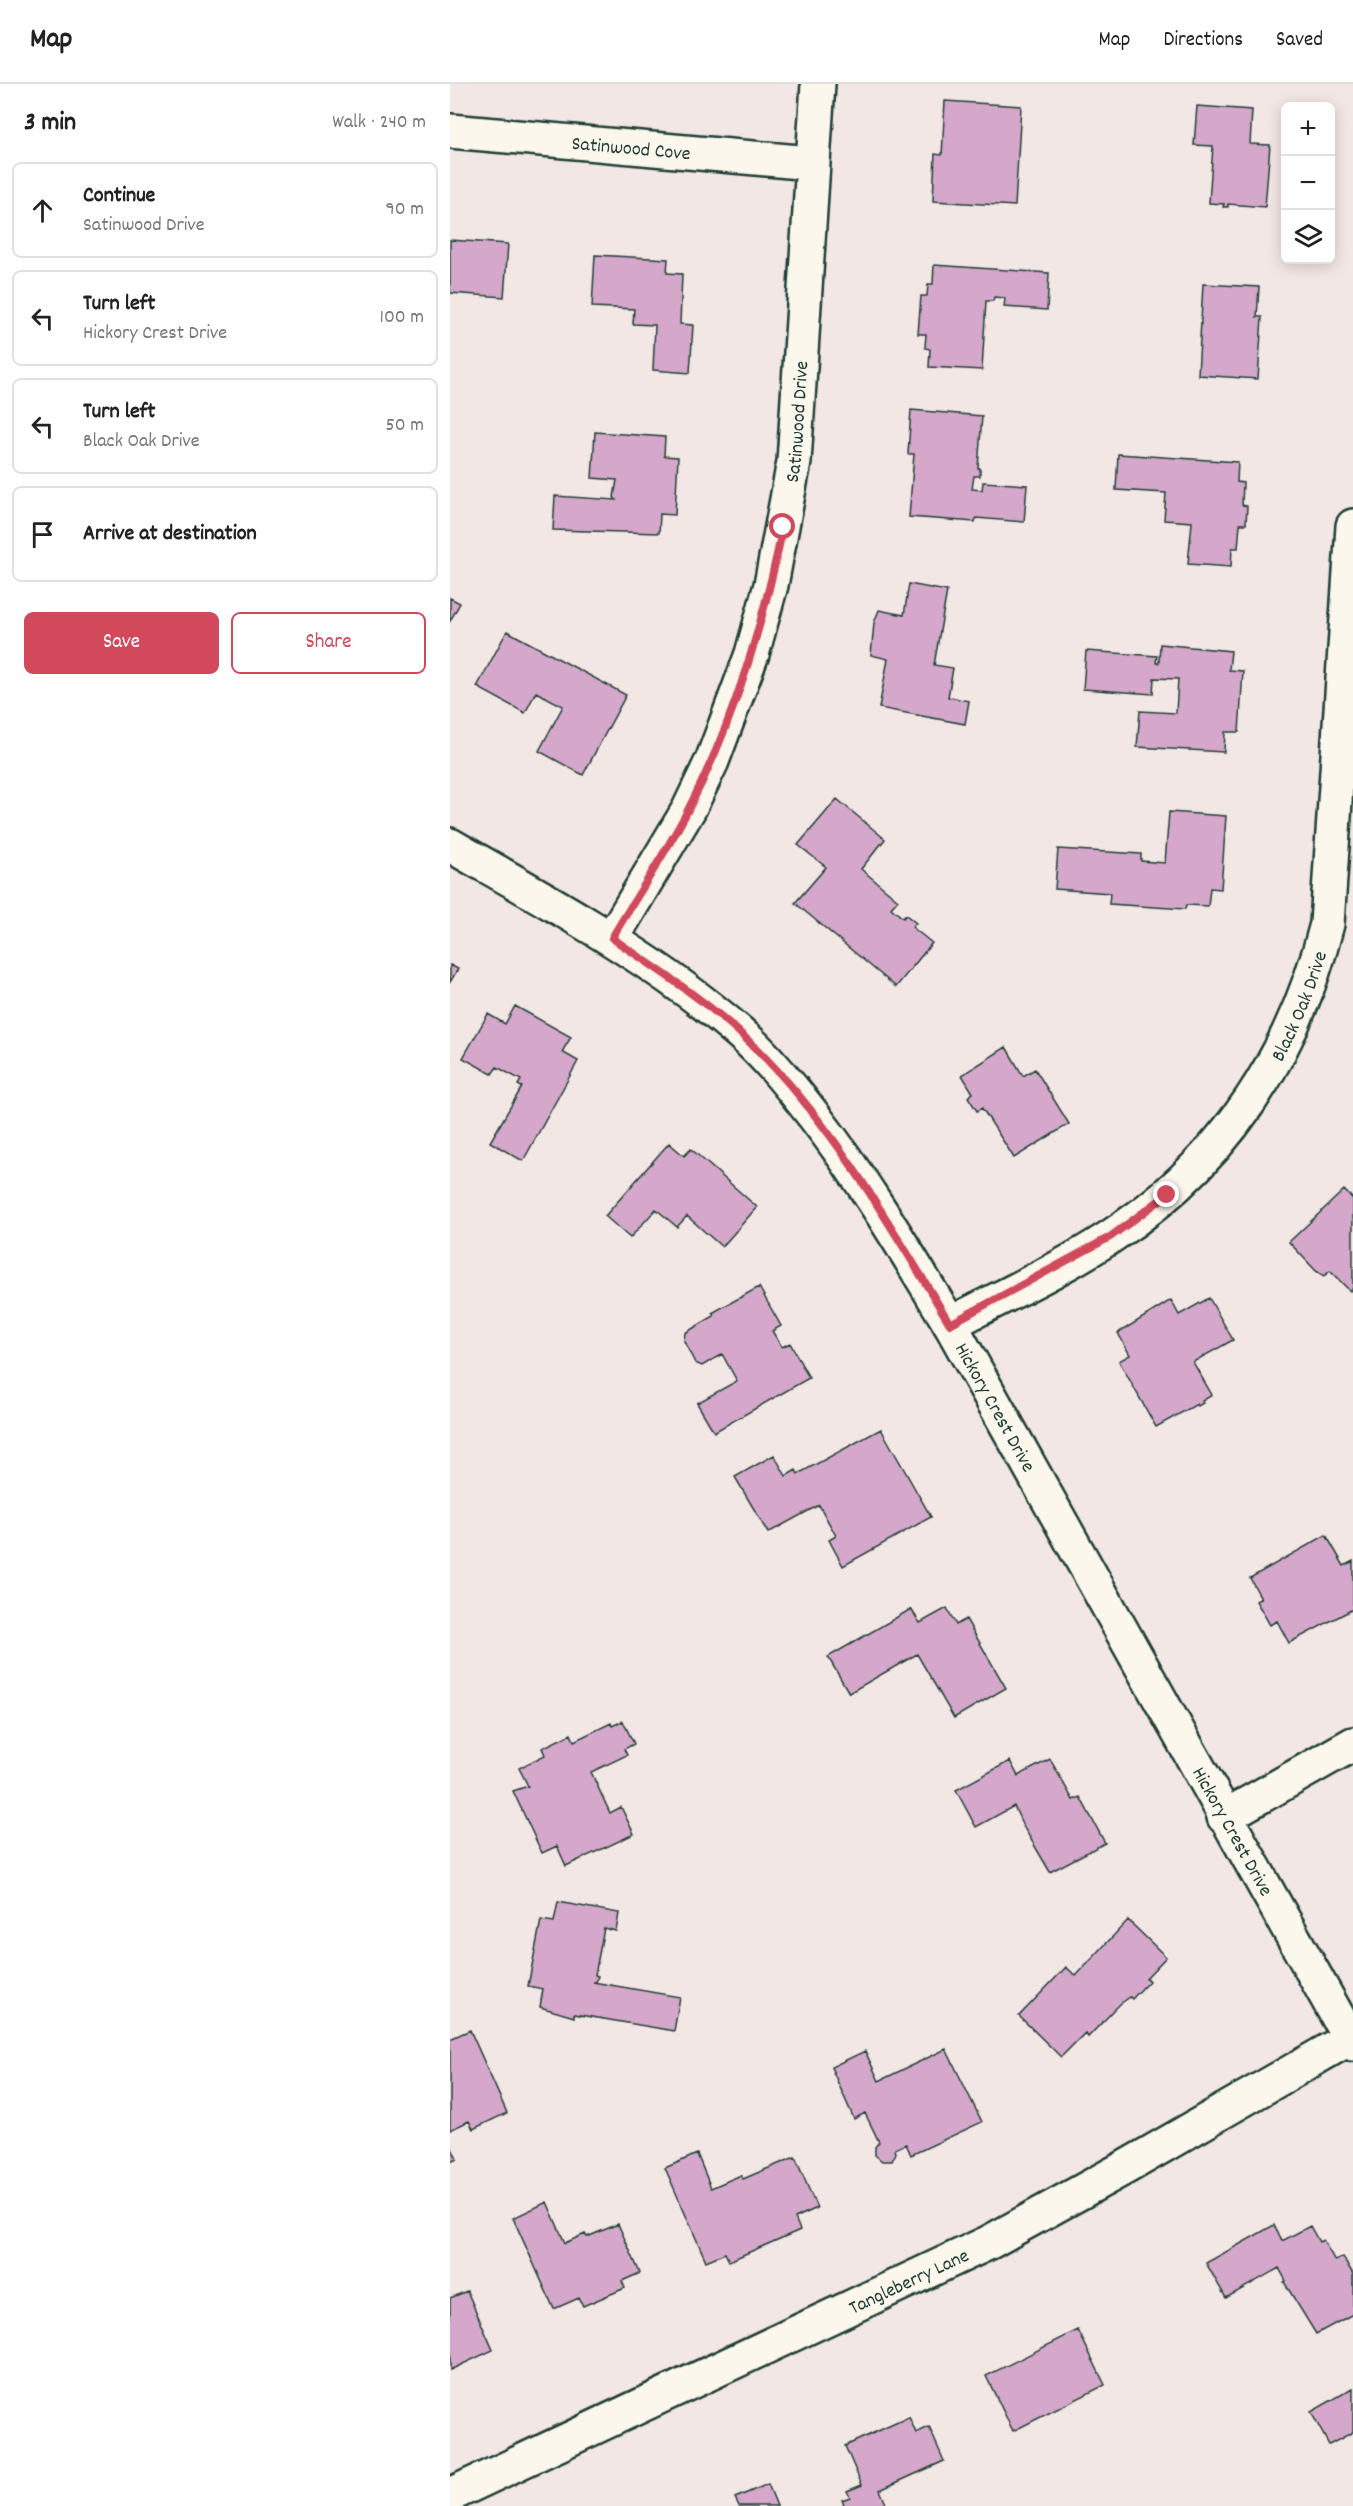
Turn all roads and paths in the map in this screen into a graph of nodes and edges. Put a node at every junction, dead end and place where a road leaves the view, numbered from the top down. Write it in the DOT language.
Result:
graph roads {
  1 [pos="818,84"];
  2 [pos="450,131"];
  3 [pos="811,163"];
  4 [pos="1353,526"];
  5 [pos="450,845"];
  6 [pos="1340,924"];
  7 [pos="612,938"];
  8 [pos="950,1324"];
  9 [pos="1353,1744"];
  10 [pos="1224,1817"];
  11 [pos="1351,2041"];
  12 [pos="450,2495"];
  1 -- 3 [label="street, Satinwood Drive"];
  2 -- 3 [label="street, Satinwood Cove"];
  3 -- 7 [label="street, Satinwood Drive"];
  4 -- 6 [label="street, Black Oak Drive"];
  5 -- 7 [label="street, Hickory Crest Drive"];
  6 -- 8 [label="street, Black Oak Drive"];
  7 -- 8 [label="street, Hickory Crest Drive"];
  8 -- 10 [label="street, Hickory Crest Drive"];
  9 -- 10 [label="street"];
  10 -- 11 [label="street, Hickory Crest Drive"];
  11 -- 12 [label="street, Tangleberry Lane"];
}
